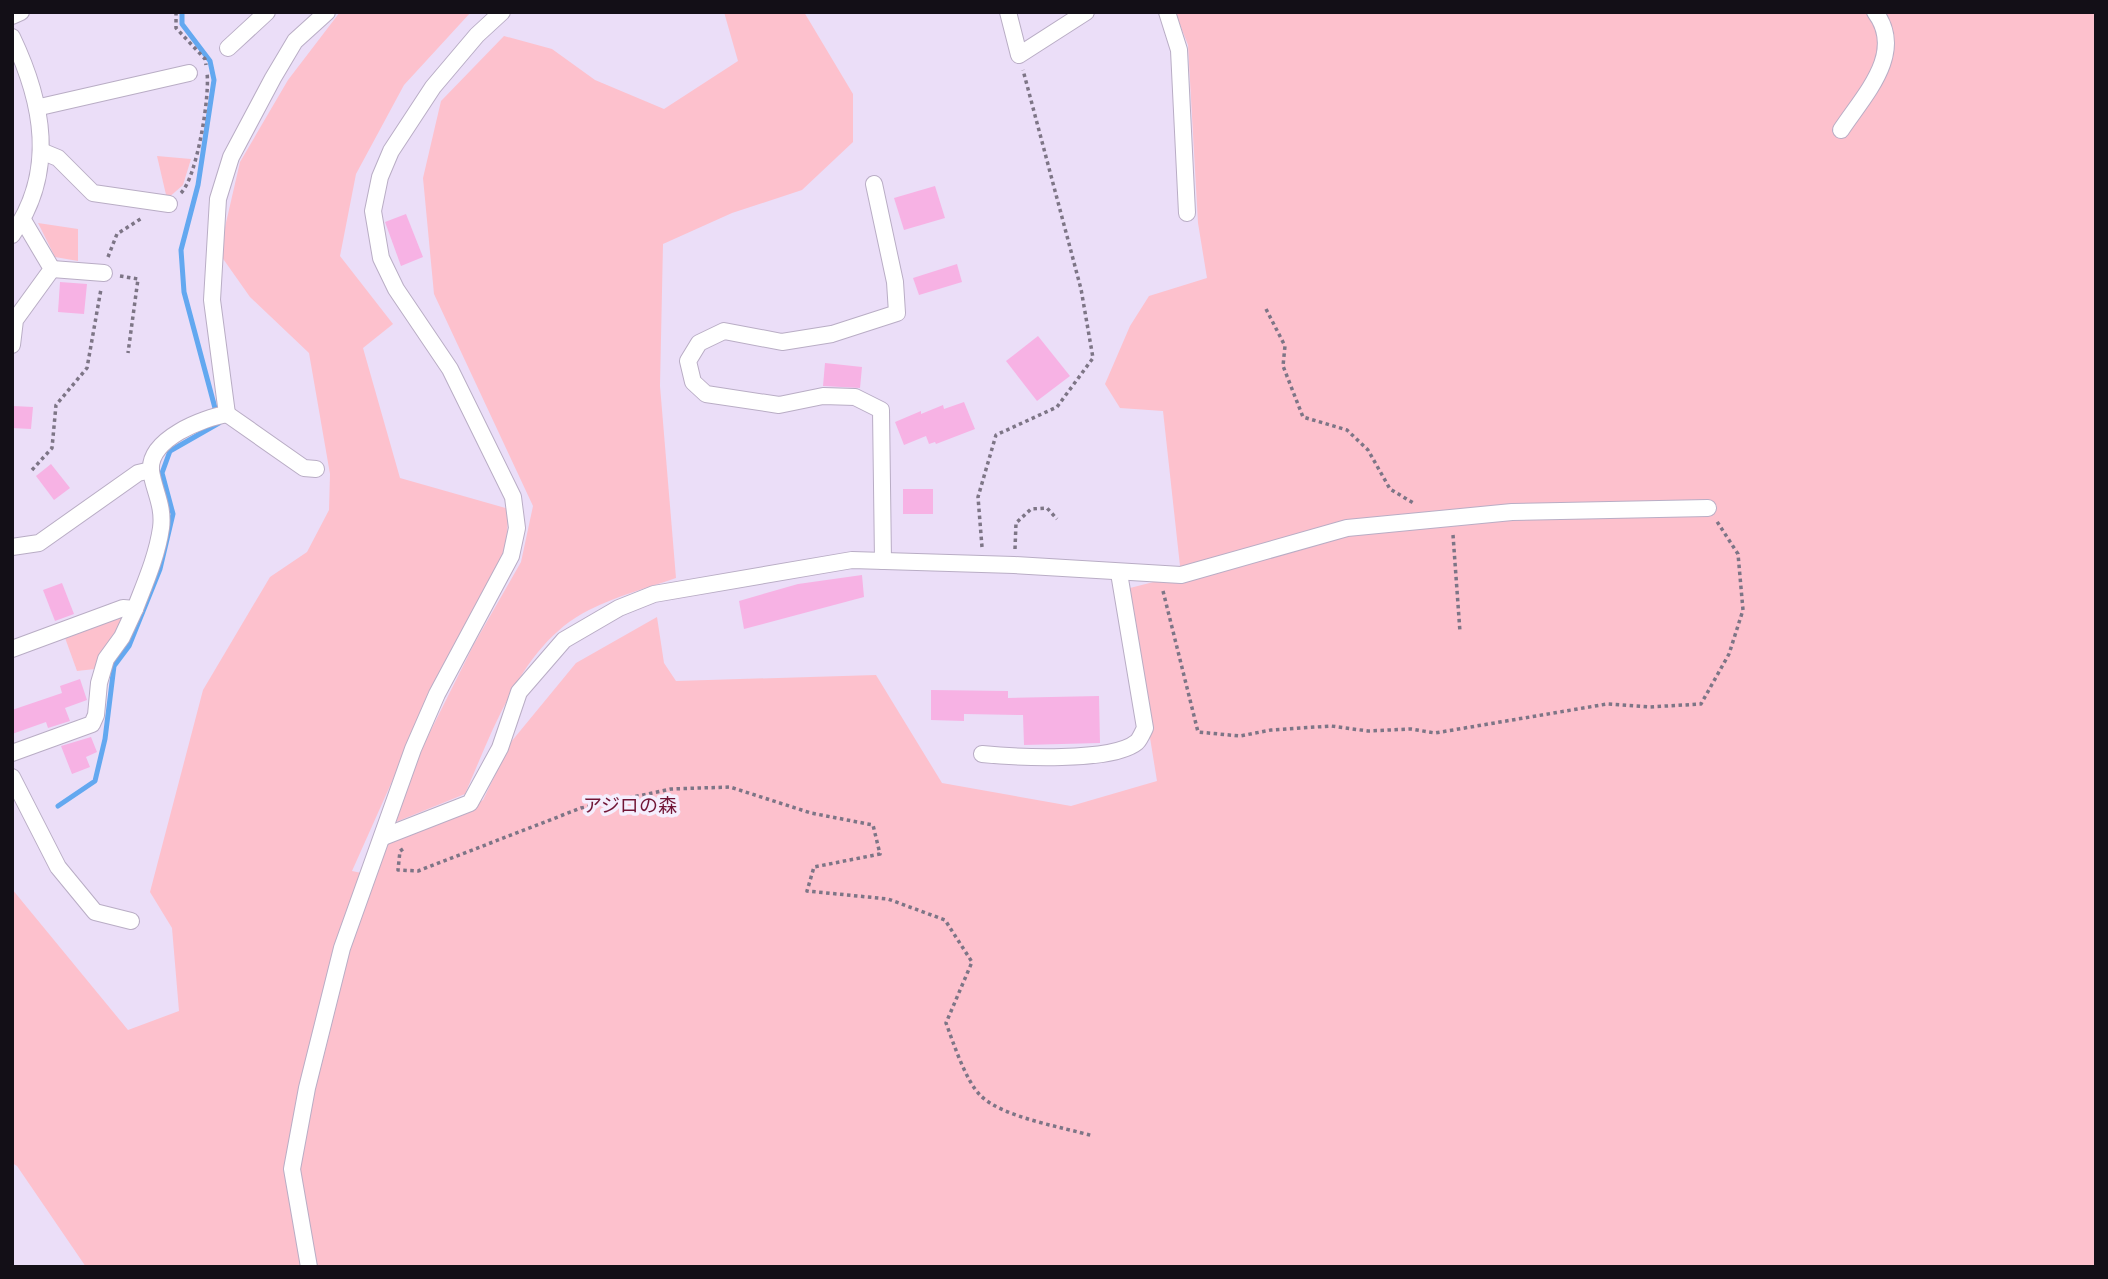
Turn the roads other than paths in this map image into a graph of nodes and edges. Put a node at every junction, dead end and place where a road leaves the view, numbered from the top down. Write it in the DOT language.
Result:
graph roads {
  1 [pos="21,12"];
  2 [pos="267,12"];
  3 [pos="327,12"];
  4 [pos="502,12"];
  5 [pos="1008,12"];
  6 [pos="1086,12"];
  7 [pos="1167,12"];
  8 [pos="1875,12"];
  9 [pos="12,16"];
  10 [pos="12,37"];
  11 [pos="228,48"];
  12 [pos="189,73"];
  13 [pos="40,107"];
  14 [pos="1841,130"];
  15 [pos="41,151"];
  16 [pos="874,184"];
  17 [pos="169,204"];
  18 [pos="1187,214"];
  19 [pos="23,220"];
  20 [pos="12,235"];
  21 [pos="52,270"];
  22 [pos="104,273"];
  23 [pos="12,345"];
  24 [pos="227,414"];
  25 [pos="316,469"];
  26 [pos="151,470"];
  27 [pos="1708,508"];
  28 [pos="12,547"];
  29 [pos="883,561"];
  30 [pos="1119,573"];
  31 [pos="135,609"];
  32 [pos="12,649"];
  33 [pos="12,753"];
  34 [pos="982,754"];
  35 [pos="12,777"];
  36 [pos="383,836"];
  37 [pos="131,921"];
  38 [pos="309,1267"];
  1 -- 9 [label="street"];
  2 -- 11 [label="street"];
  3 -- 24 [label="street"];
  4 -- 36 [label="street"];
  5 -- 6 [label="street"];
  7 -- 18 [label="street"];
  8 -- 14 [label="street"];
  10 -- 13 [label="street"];
  12 -- 13 [label="street"];
  13 -- 15 [label="street"];
  15 -- 17 [label="street"];
  15 -- 19 [label="street"];
  16 -- 29 [label="street"];
  19 -- 20 [label="street"];
  19 -- 21 [label="street"];
  21 -- 22 [label="street"];
  21 -- 23 [label="street"];
  24 -- 25 [label="street"];
  24 -- 26 [label="street"];
  26 -- 28 [label="street"];
  26 -- 31 [label="street"];
  27 -- 30 [label="street"];
  29 -- 30 [label="street"];
  29 -- 36 [label="street"];
  30 -- 34 [label="street"];
  31 -- 32 [label="street"];
  31 -- 33 [label="street"];
  35 -- 37 [label="street"];
  36 -- 38 [label="street"];
}
